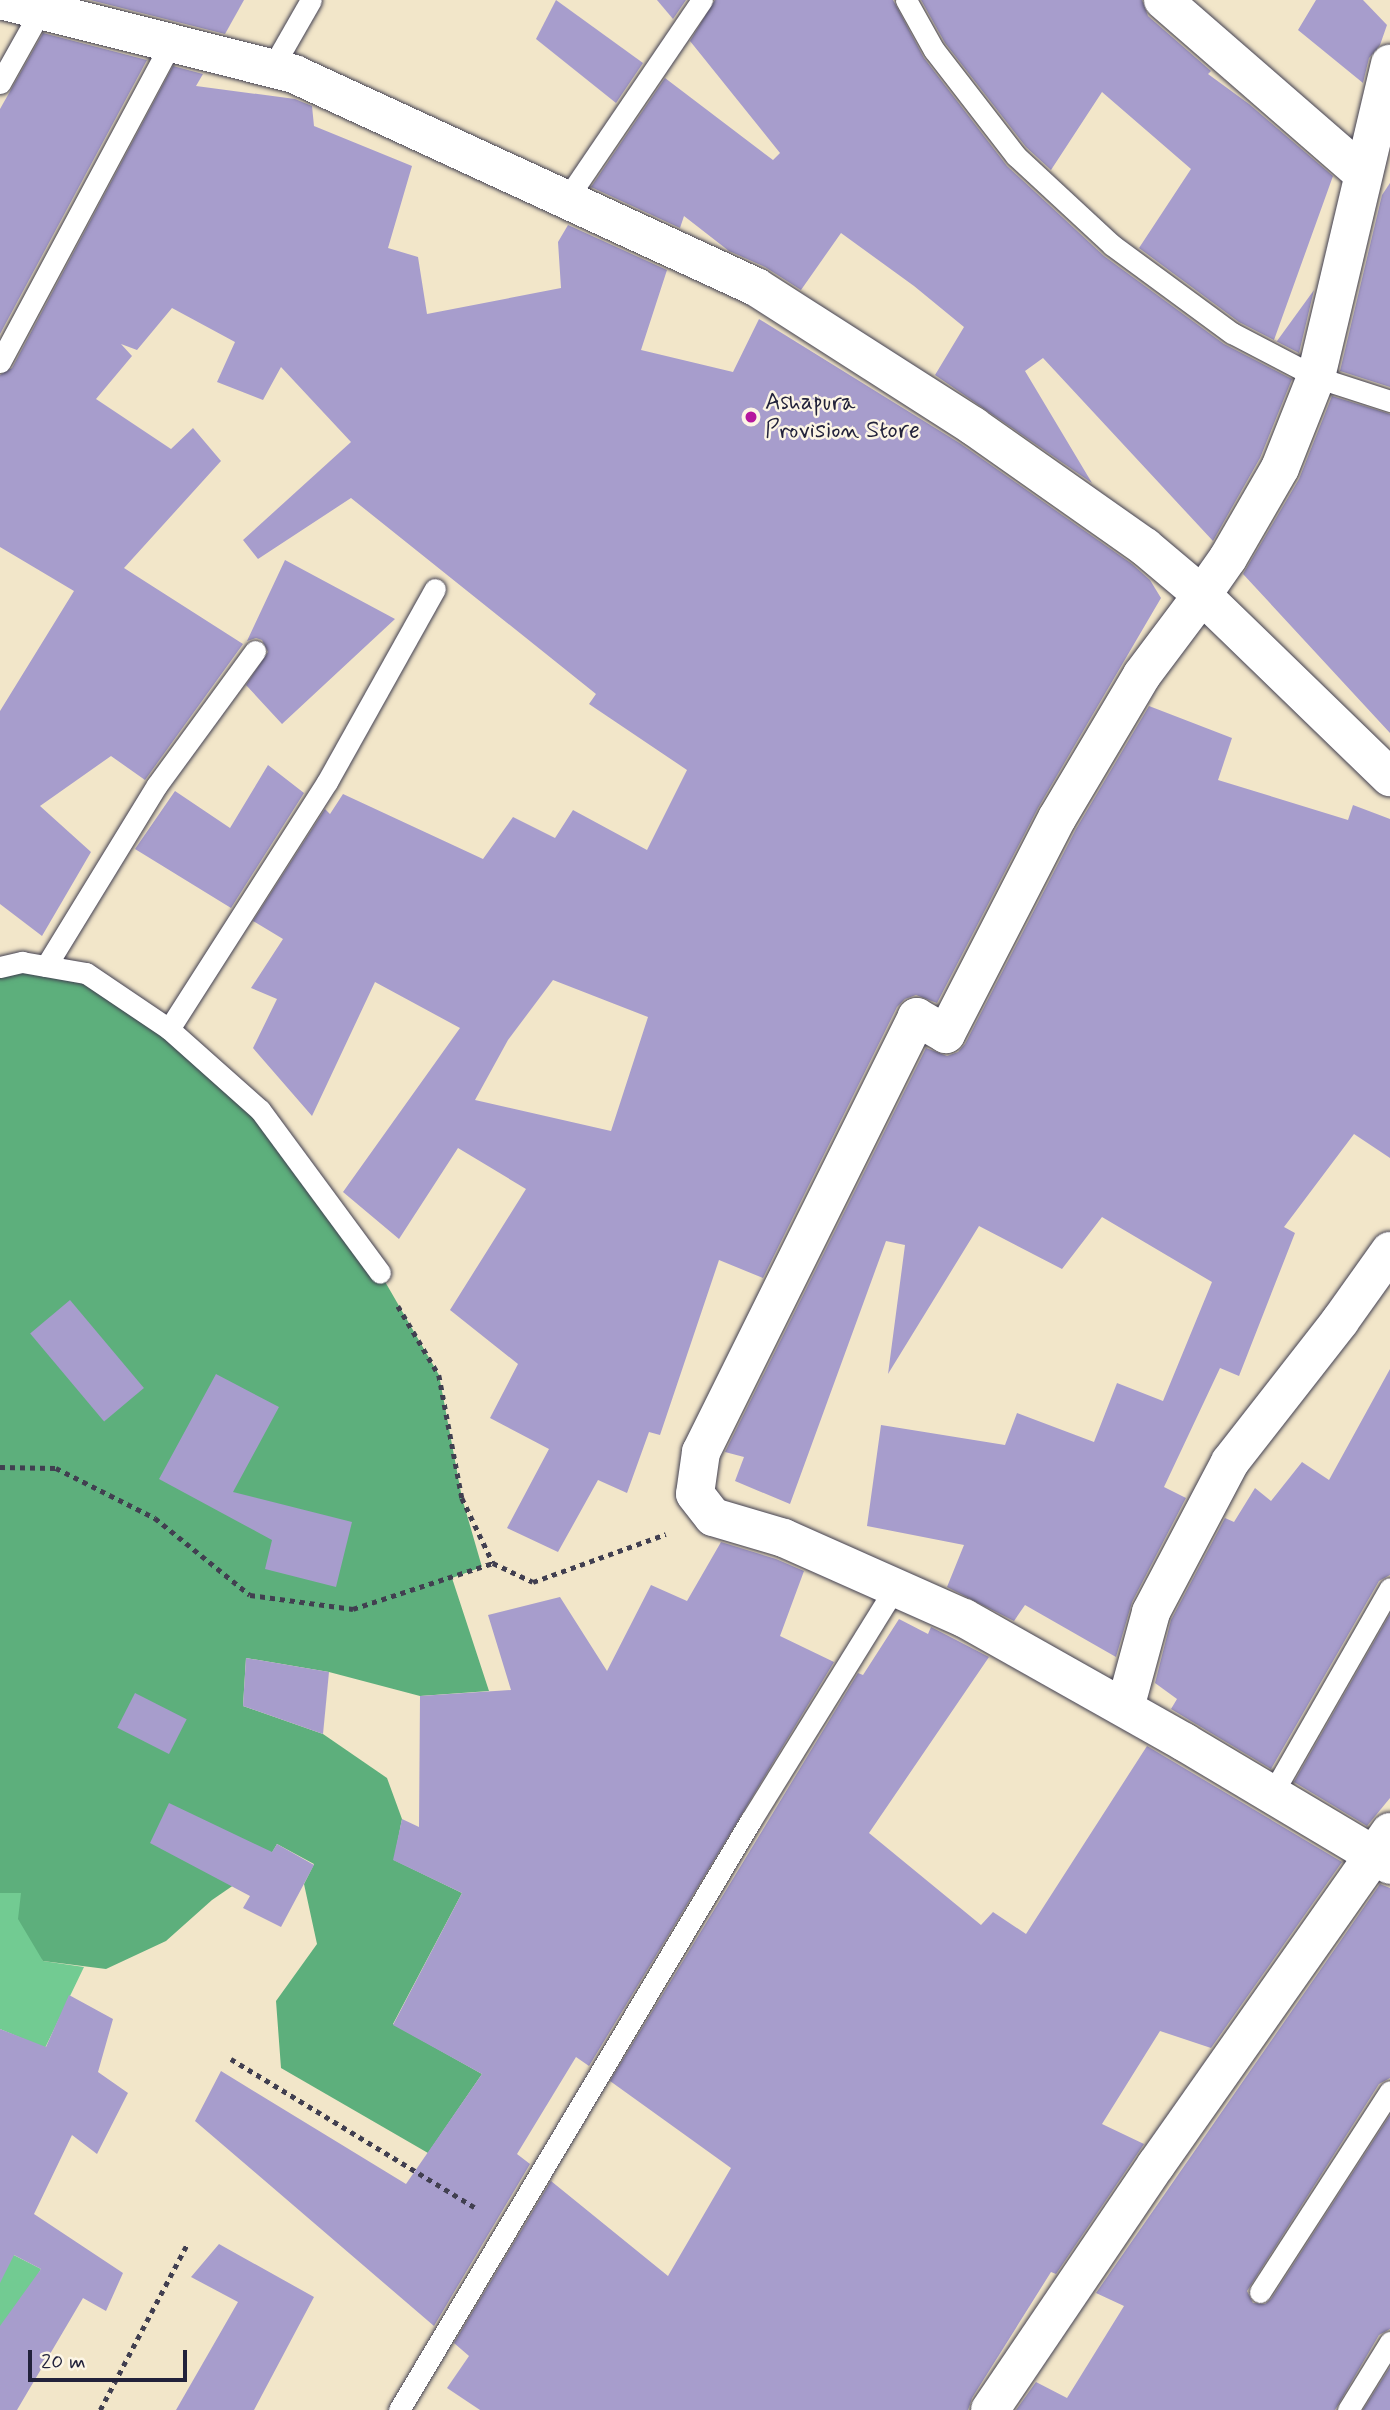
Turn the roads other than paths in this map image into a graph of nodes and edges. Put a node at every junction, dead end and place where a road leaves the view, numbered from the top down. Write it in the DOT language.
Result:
graph roads {
  1 [pos="0,0"];
  2 [pos="311,0"];
  3 [pos="702,0"];
  4 [pos="906,0"];
  5 [pos="1163,0"];
  6 [pos="41,10"];
  7 [pos="171,43"];
  8 [pos="1390,64"];
  9 [pos="272,68"];
  10 [pos="0,83"];
  11 [pos="1363,173"];
  12 [pos="566,200"];
  13 [pos="0,362"];
  14 [pos="1316,377"];
  15 [pos="1390,401"];
  16 [pos="435,589"];
  17 [pos="1202,595"];
  18 [pos="256,651"];
  19 [pos="1390,777"];
  20 [pos="0,967"];
  21 [pos="46,967"];
  22 [pos="169,1029"];
  23 [pos="1390,1251"];
  24 [pos="380,1273"];
  25 [pos="895,1588"];
  26 [pos="1390,1588"];
  27 [pos="1125,1708"];
  28 [pos="1272,1794"];
  29 [pos="1385,1851"];
  30 [pos="1390,2091"];
  31 [pos="1260,2292"];
  32 [pos="1390,2342"];
  33 [pos="399,2410"];
  34 [pos="990,2410"];
  35 [pos="1348,2410"];
  1 -- 6 [label="street"];
  2 -- 9 [label="lane"];
  3 -- 12 [label="lane"];
  4 -- 14 [label="lane"];
  5 -- 11 [label="street"];
  6 -- 7 [label="street"];
  6 -- 10 [label="lane"];
  7 -- 9 [label="street"];
  7 -- 13 [label="lane"];
  8 -- 11 [label="street"];
  9 -- 12 [label="street"];
  11 -- 14 [label="street"];
  12 -- 17 [label="street"];
  14 -- 15 [label="lane"];
  14 -- 17 [label="street"];
  16 -- 22 [label="lane"];
  17 -- 19 [label="street"];
  17 -- 25 [label="street"];
  18 -- 21 [label="lane"];
  20 -- 21 [label="lane"];
  21 -- 22 [label="lane"];
  22 -- 24 [label="lane"];
  23 -- 27 [label="street"];
  25 -- 27 [label="street"];
  25 -- 33 [label="lane"];
  26 -- 28 [label="lane"];
  27 -- 28 [label="street"];
  28 -- 29 [label="street"];
  29 -- 34 [label="street"];
  30 -- 31 [label="lane"];
  32 -- 35 [label="lane"];
}
